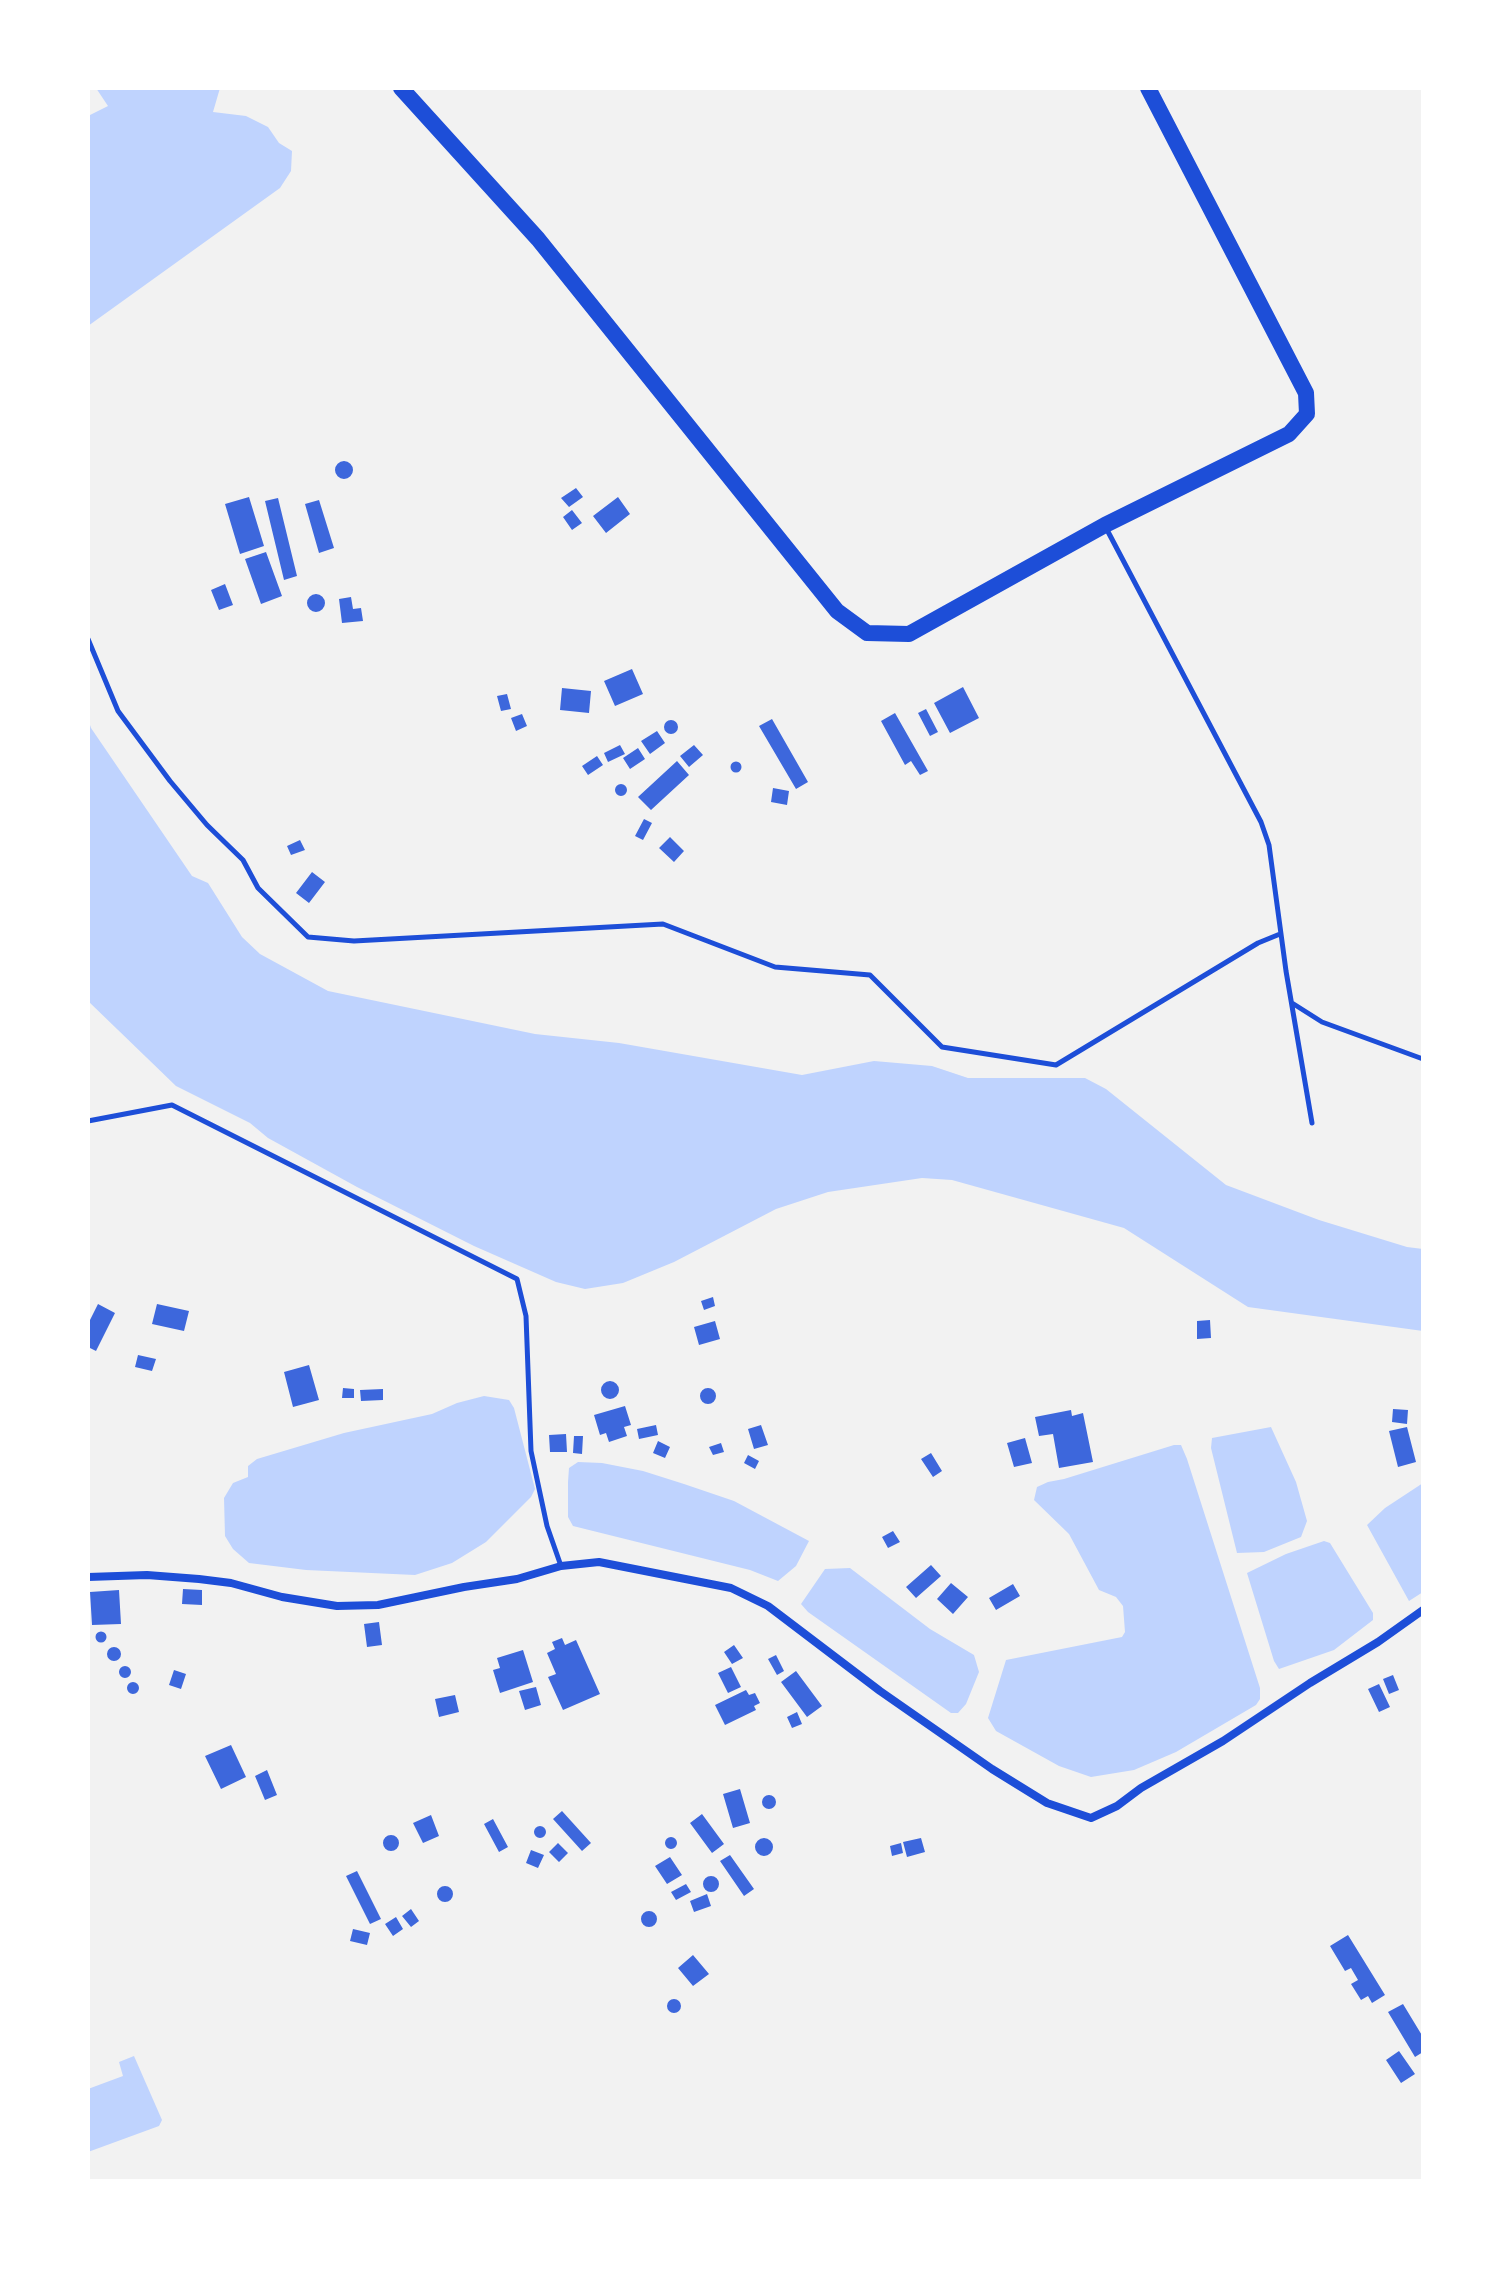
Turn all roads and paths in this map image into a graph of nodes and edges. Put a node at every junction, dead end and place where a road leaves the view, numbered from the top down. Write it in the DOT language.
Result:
graph roads {
  1 [pos="401,88"];
  2 [pos="1148,88"];
  3 [pos="1105,525"];
  4 [pos="88,639"];
  5 [pos="1280,934"];
  6 [pos="1291,1003"];
  7 [pos="1423,1059"];
  8 [pos="88,1121"];
  9 [pos="1312,1123"];
  10 [pos="561,1566"];
  11 [pos="88,1577"];
  12 [pos="1423,1610"];
  1 -- 3 [label="main road"];
  2 -- 3 [label="main road"];
  3 -- 5 [label="lane"];
  4 -- 5 [label="lane"];
  5 -- 6 [label="lane"];
  6 -- 7 [label="lane"];
  6 -- 9 [label="lane"];
  8 -- 10 [label="lane"];
  10 -- 11 [label="street"];
  10 -- 12 [label="street"];
}
